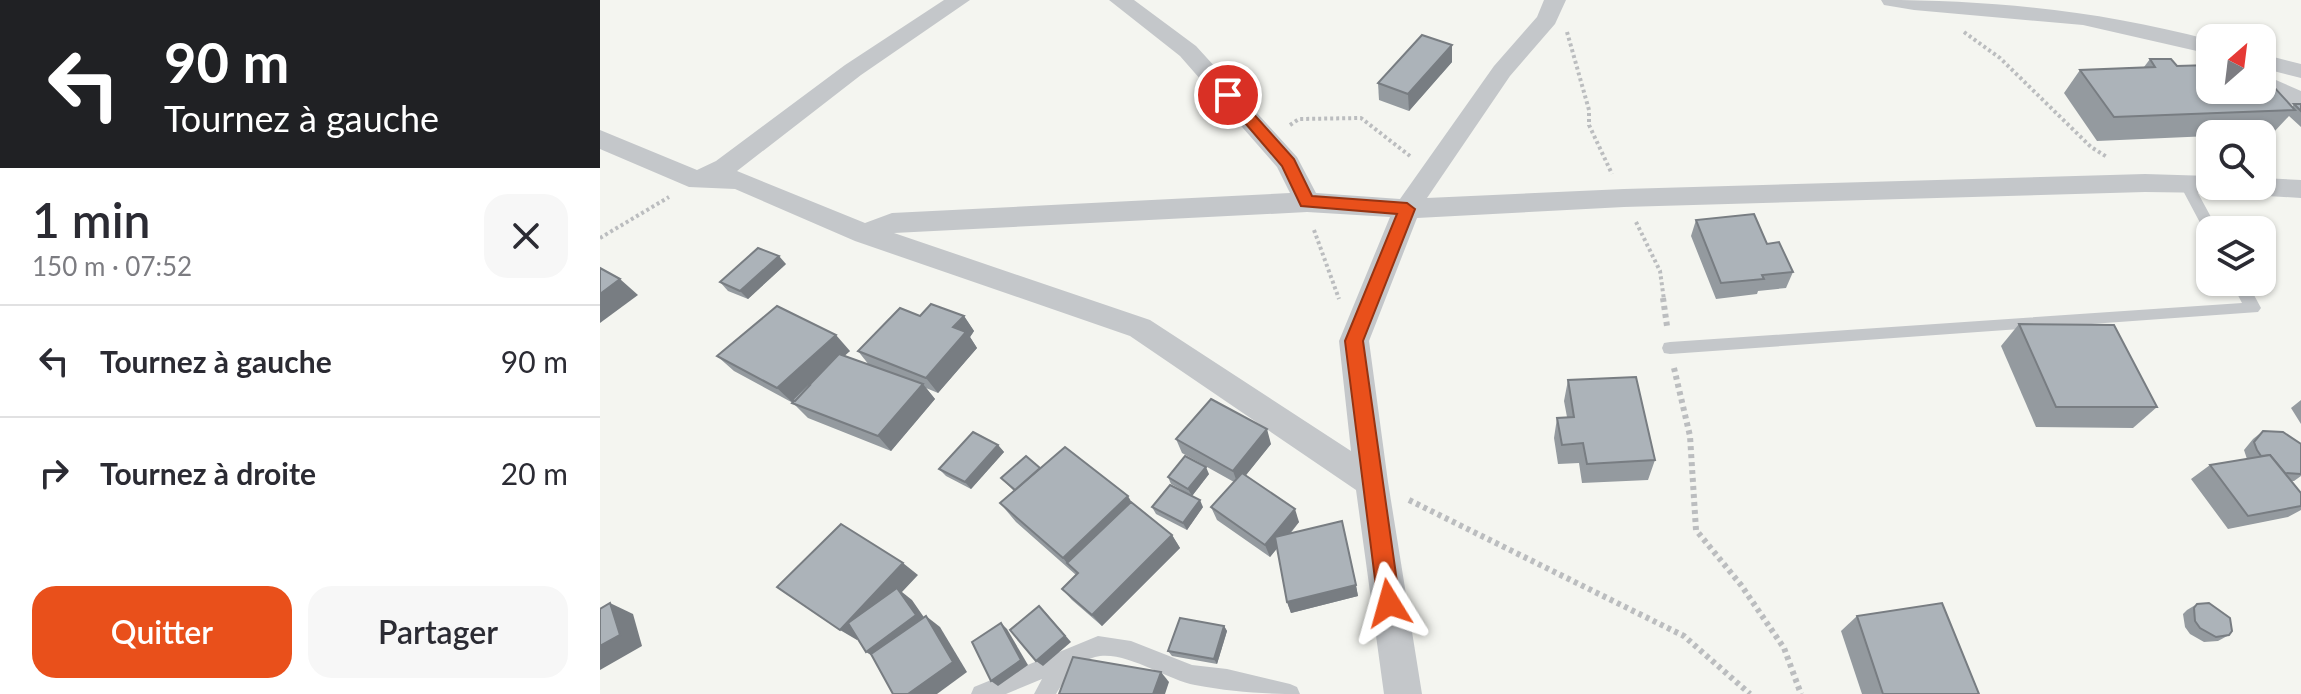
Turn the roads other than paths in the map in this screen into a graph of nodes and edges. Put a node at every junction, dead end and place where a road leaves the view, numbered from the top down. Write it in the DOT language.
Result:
graph roads {
  1 [pos="959,0"];
  2 [pos="1120,0"];
  3 [pos="1555,0"];
  4 [pos="1892,0"];
  5 [pos="2078,0"];
  6 [pos="2138,28"];
  7 [pos="2196,43"];
  8 [pos="2196,51"];
  9 [pos="2276,65"];
  10 [pos="2301,71"];
  11 [pos="2276,89"];
  12 [pos="2301,101"];
  13 [pos="600,139"];
  14 [pos="698,181"];
  15 [pos="2196,185"];
  16 [pos="2276,188"];
  17 [pos="2301,189"];
  18 [pos="1307,202"];
  19 [pos="1407,209"];
  20 [pos="865,234"];
  21 [pos="2247,296"];
  22 [pos="1670,348"];
  23 [pos="1371,482"];
  24 [pos="1069,657"];
  25 [pos="981,694"];
  26 [pos="1044,694"];
  27 [pos="1290,694"];
  28 [pos="1403,694"];
  1 -- 14 [label="street"];
  2 -- 18 [label="street"];
  3 -- 19 [label="street"];
  4 -- 6 [label="street"];
  5 -- 6 [label="street"];
  6 -- 7 [label="street"];
  6 -- 8 [label="street"];
  9 -- 10 [label="street"];
  11 -- 12 [label="street"];
  13 -- 14 [label="street"];
  14 -- 20 [label="street"];
  15 -- 19 [label="street"];
  16 -- 17 [label="street"];
  18 -- 19 [label="street"];
  18 -- 20 [label="street"];
  19 -- 23 [label="street"];
  20 -- 23 [label="street"];
  21 -- 22 [label="lane"];
  23 -- 28 [label="street"];
  24 -- 25 [label="lane"];
  24 -- 26 [label="lane"];
  24 -- 27 [label="lane"];
}
